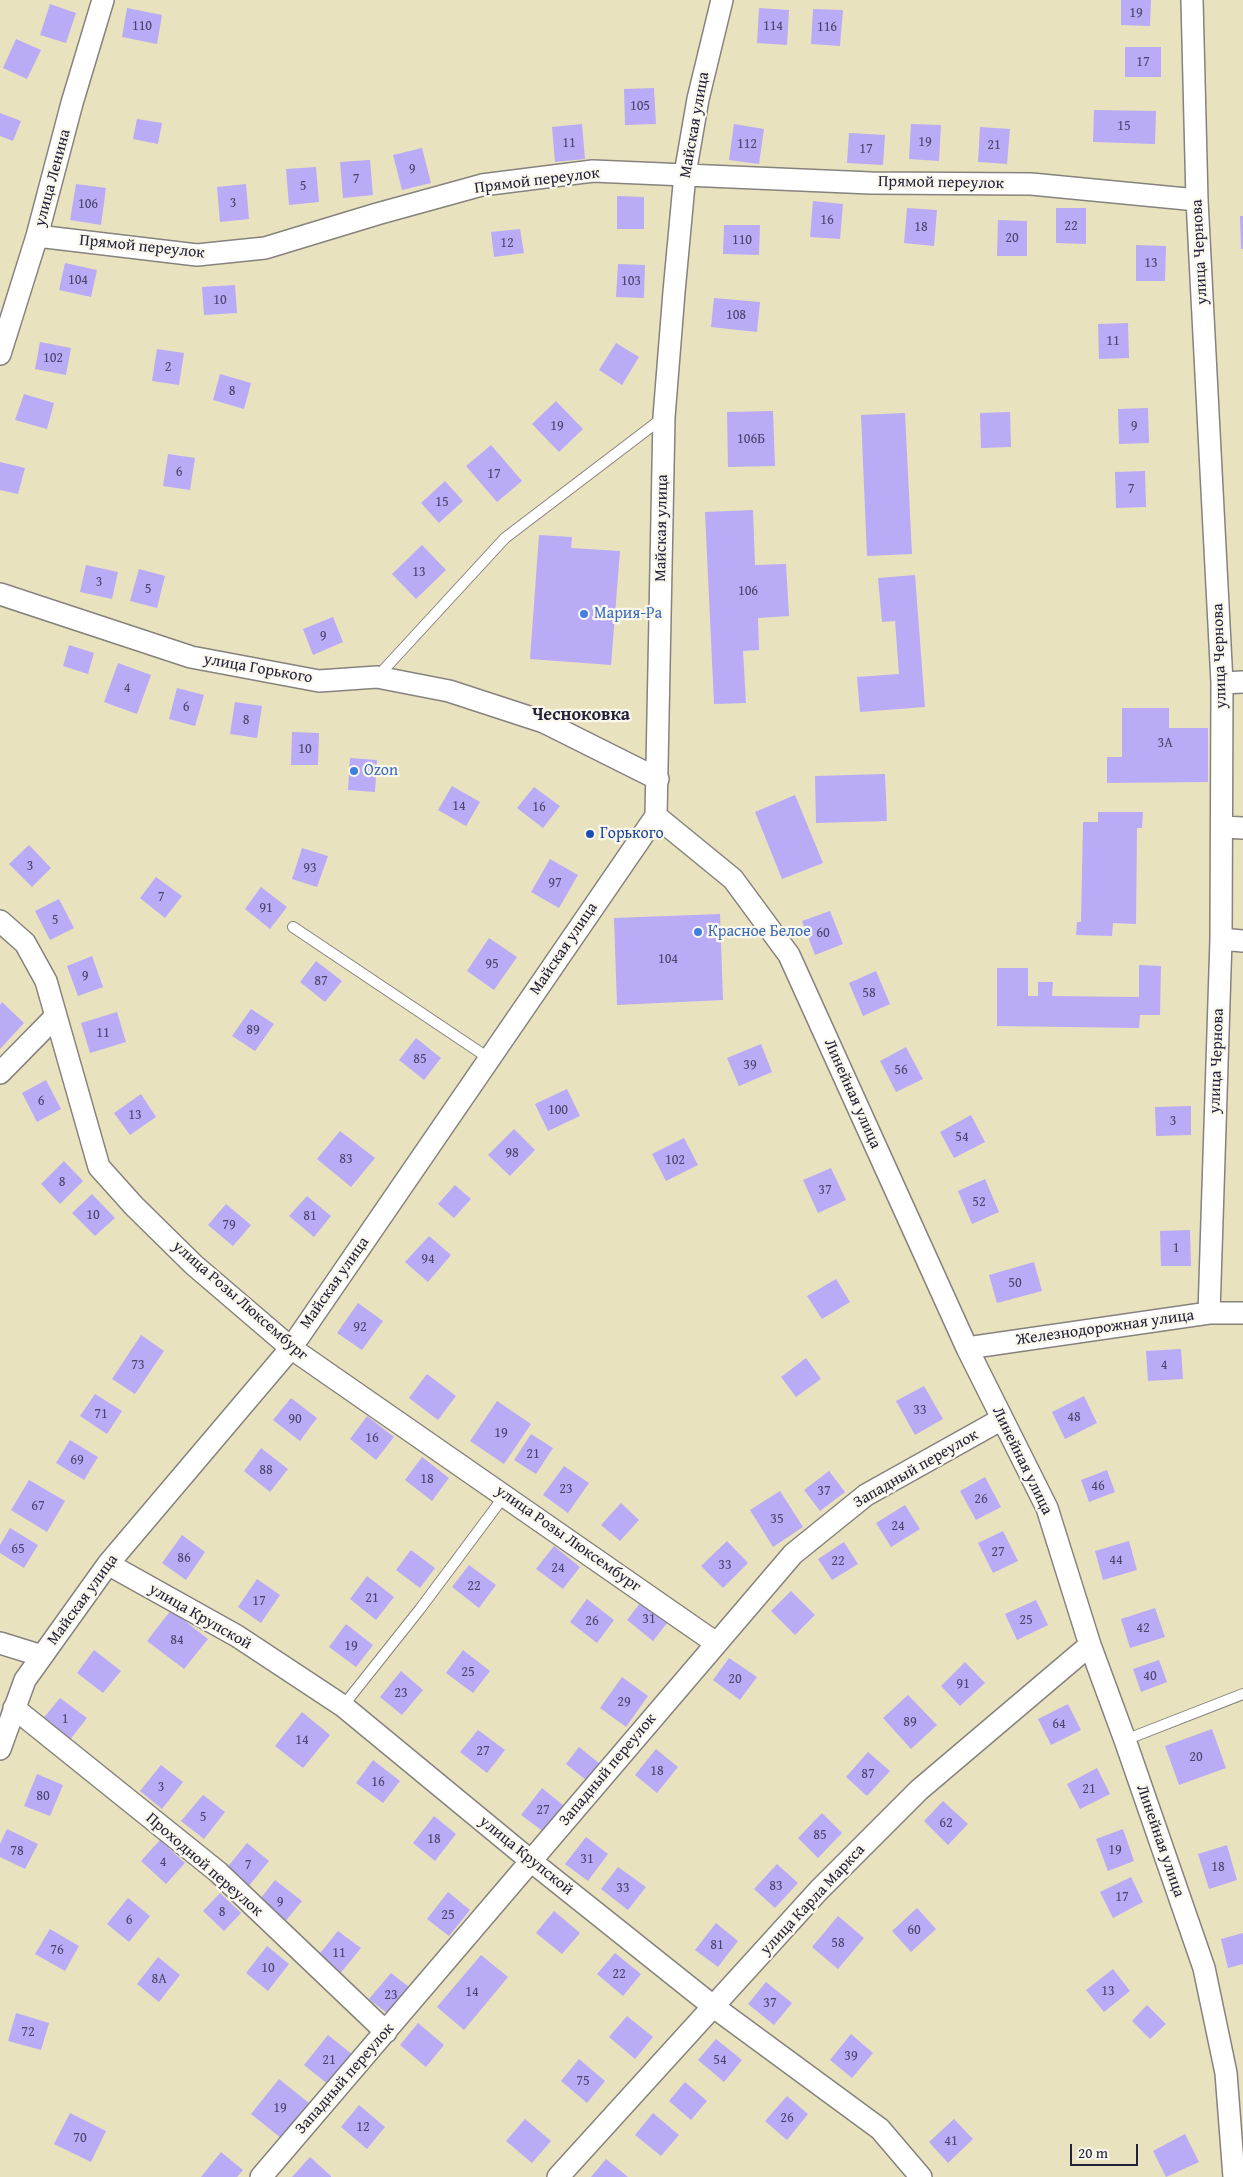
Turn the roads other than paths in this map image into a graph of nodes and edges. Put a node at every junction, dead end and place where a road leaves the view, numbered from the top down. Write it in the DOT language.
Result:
graph roads {
  1 [pos="102,0"];
  2 [pos="722,0"];
  3 [pos="1192,0"];
  4 [pos="685,174"];
  5 [pos="1197,200"];
  6 [pos="37,236"];
  7 [pos="0,354"];
  8 [pos="664,418"];
  9 [pos="0,594"];
  10 [pos="377,677"];
  11 [pos="1243,682"];
  12 [pos="1222,683"];
  13 [pos="658,778"];
  14 [pos="656,816"];
  15 [pos="1233,828"];
  16 [pos="0,921"];
  17 [pos="293,927"];
  18 [pos="1221,939"];
  19 [pos="1243,941"];
  20 [pos="56,1016"];
  21 [pos="490,1058"];
  22 [pos="0,1073"];
  23 [pos="1243,1312"];
  24 [pos="1209,1313"];
  25 [pos="291,1348"];
  26 [pos="967,1348"];
  27 [pos="1002,1419"];
  28 [pos="505,1495"];
  29 [pos="108,1564"];
  30 [pos="716,1642"];
  31 [pos="0,1643"];
  32 [pos="1090,1645"];
  33 [pos="42,1656"];
  34 [pos="1243,1694"];
  35 [pos="343,1706"];
  36 [pos="14,1708"];
  37 [pos="1125,1740"];
  38 [pos="0,1749"];
  39 [pos="531,1861"];
  40 [pos="714,2007"];
  41 [pos="386,2032"];
  42 [pos="261,2177"];
  43 [pos="558,2177"];
  44 [pos="922,2177"];
  45 [pos="1234,2177"];
  1 -- 6 [label="street, улица Ленина"];
  2 -- 4 [label="street, Майская улица"];
  3 -- 5 [label="street, улица Чернова"];
  4 -- 5 [label="street, Прямой переулок"];
  4 -- 6 [label="street, Прямой переулок"];
  4 -- 8 [label="street, Майская улица"];
  5 -- 12 [label="street, улица Чернова"];
  6 -- 7 [label="street, улица Ленина"];
  8 -- 10 [label="lane"];
  8 -- 13 [label="street, Майская улица"];
  9 -- 10 [label="street, улица Горького"];
  10 -- 13 [label="street, улица Горького"];
  11 -- 12 [label="street"];
  12 -- 15 [label="street, улица Чернова"];
  13 -- 14 [label="street, Майская улица"];
  14 -- 21 [label="street, Майская улица"];
  14 -- 26 [label="street, Линейная улица"];
  15 -- 18 [label="street, улица Чернова"];
  16 -- 20 [label="street, улица Розы Люксембург"];
  17 -- 21 [label="lane"];
  18 -- 19 [label="street"];
  18 -- 24 [label="street, улица Чернова"];
  20 -- 22 [label="street"];
  20 -- 25 [label="street, улица Розы Люксембург"];
  21 -- 25 [label="street, Майская улица"];
  23 -- 24 [label="street, Железнодорожная улица"];
  24 -- 26 [label="street, Железнодорожная улица"];
  25 -- 28 [label="street, улица Розы Люксембург"];
  25 -- 29 [label="street, Майская улица"];
  26 -- 27 [label="street, Линейная улица"];
  27 -- 30 [label="street, Западный переулок"];
  27 -- 32 [label="street, Линейная улица"];
  28 -- 30 [label="street, улица Розы Люксембург"];
  28 -- 35 [label="lane"];
  29 -- 33 [label="street, Майская улица"];
  29 -- 35 [label="street, улица Крупской"];
  30 -- 39 [label="street, Западный переулок"];
  31 -- 33 [label="street"];
  32 -- 37 [label="street, Линейная улица"];
  32 -- 40 [label="street, улица Карла Маркса"];
  33 -- 36 [label="street, Майская улица"];
  34 -- 37 [label="lane"];
  35 -- 39 [label="street, улица Крупской"];
  36 -- 38 [label="street, Майская улица"];
  36 -- 41 [label="street, Проходной переулок"];
  37 -- 45 [label="street, Линейная улица"];
  39 -- 40 [label="street, улица Крупской"];
  39 -- 41 [label="street, Западный переулок"];
  40 -- 43 [label="street, улица Карла Маркса"];
  40 -- 44 [label="street, улица Крупской"];
  41 -- 42 [label="street, Западный переулок"];
}
